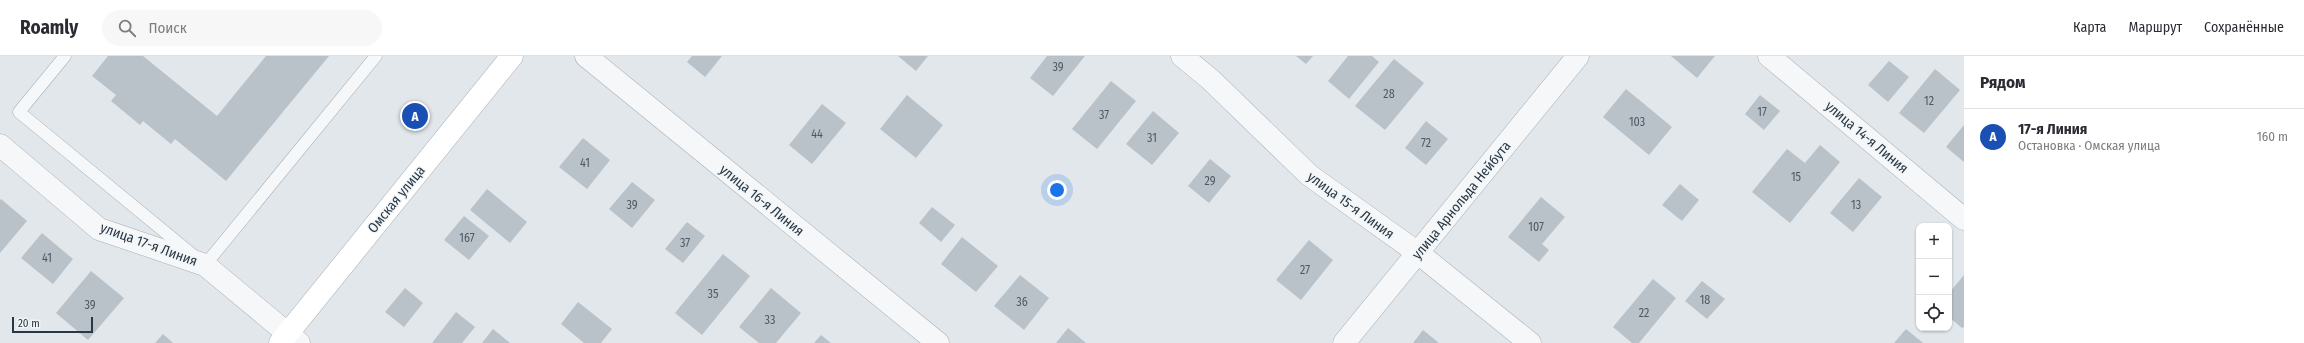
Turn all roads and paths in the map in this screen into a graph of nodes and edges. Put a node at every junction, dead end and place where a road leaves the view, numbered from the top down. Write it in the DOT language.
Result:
graph roads {
  1 [pos="65,56"];
  2 [pos="376,56"];
  3 [pos="512,56"];
  4 [pos="586,56"];
  5 [pos="1182,56"];
  6 [pos="1578,56"];
  7 [pos="1769,56"];
  8 [pos="0,145"];
  9 [pos="1964,219"];
  10 [pos="1418,253"];
  11 [pos="205,265"];
  12 [pos="289,340"];
  13 [pos="938,343"];
  14 [pos="1344,343"];
  15 [pos="1530,343"];
  1 -- 11 [label="lane"];
  2 -- 11 [label="lane"];
  3 -- 12 [label="main road, Омская улица"];
  4 -- 13 [label="street, улица 16-я Линия"];
  5 -- 10 [label="street, улица 15-я Линия"];
  6 -- 10 [label="street, улица Арнольда Нейбута"];
  7 -- 9 [label="street, улица 14-я Линия"];
  8 -- 11 [label="street, улица 17-я Линия"];
  10 -- 14 [label="street, улица Арнольда Нейбута"];
  10 -- 15 [label="street, улица 15-я Линия"];
  11 -- 12 [label="street, улица 17-я Линия"];
}
